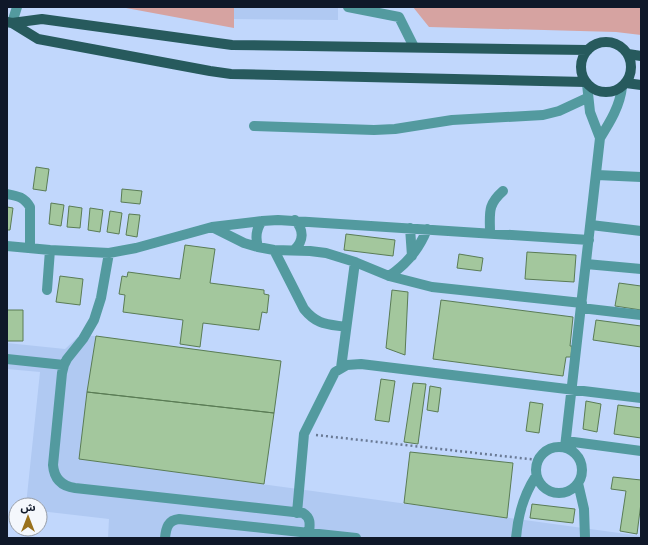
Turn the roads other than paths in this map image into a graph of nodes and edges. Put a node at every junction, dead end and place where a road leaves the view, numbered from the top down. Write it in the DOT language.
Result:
graph roads {
  1 [pos="12,7"];
  2 [pos="17,7"];
  3 [pos="348,7"];
  4 [pos="9,22"];
  5 [pos="414,47"];
  6 [pos="588,50"];
  7 [pos="628,54"];
  8 [pos="641,56"];
  9 [pos="586,83"];
  10 [pos="624,85"];
  11 [pos="641,85"];
  12 [pos="588,98"];
  13 [pos="254,126"];
  14 [pos="600,138"];
  15 [pos="596,175"];
  16 [pos="641,177"];
  17 [pos="503,191"];
  18 [pos="7,194"];
  19 [pos="295,220"];
  20 [pos="262,221"];
  21 [pos="591,225"];
  22 [pos="212,227"];
  23 [pos="410,228"];
  24 [pos="428,229"];
  25 [pos="641,231"];
  26 [pos="490,233"];
  27 [pos="589,240"];
  28 [pos="7,246"];
  29 [pos="258,247"];
  30 [pos="30,248"];
  31 [pos="50,250"];
  32 [pos="274,250"];
  33 [pos="294,250"];
  34 [pos="108,253"];
  35 [pos="412,256"];
  36 [pos="355,262"];
  37 [pos="586,264"];
  38 [pos="641,269"];
  39 [pos="389,276"];
  40 [pos="47,290"];
  41 [pos="582,305"];
  42 [pos="641,315"];
  43 [pos="346,327"];
  44 [pos="7,359"];
  45 [pos="64,365"];
  46 [pos="341,368"];
  47 [pos="572,389"];
  48 [pos="641,398"];
  49 [pos="565,444"];
  50 [pos="641,451"];
  51 [pos="536,476"];
  52 [pos="578,484"];
  53 [pos="297,512"];
  54 [pos="309,532"];
  55 [pos="165,538"];
  56 [pos="356,538"];
  57 [pos="516,538"];
  58 [pos="585,538"];
  1 -- 4 [label="lane"];
  2 -- 4 [label="lane"];
  3 -- 5 [label="lane"];
  4 -- 5 [label="main road"];
  4 -- 9 [label="main road"];
  5 -- 6 [label="main road"];
  6 -- 7 [label="main road"];
  6 -- 9 [label="main road"];
  7 -- 8 [label="main road"];
  7 -- 10 [label="main road"];
  9 -- 10 [label="main road"];
  9 -- 12 [label="lane"];
  10 -- 11 [label="main road"];
  10 -- 14 [label="lane"];
  12 -- 13 [label="lane"];
  12 -- 14 [label="lane"];
  14 -- 15 [label="lane"];
  15 -- 16 [label="lane"];
  15 -- 21 [label="lane"];
  17 -- 26 [label="lane"];
  18 -- 30 [label="lane"];
  19 -- 20 [label="lane"];
  19 -- 23 [label="lane"];
  19 -- 33 [label="lane"];
  20 -- 22 [label="lane"];
  20 -- 29 [label="lane"];
  21 -- 25 [label="lane"];
  21 -- 27 [label="lane"];
  22 -- 29 [label="lane"];
  22 -- 34 [label="lane"];
  23 -- 24 [label="lane"];
  23 -- 35 [label="lane"];
  24 -- 26 [label="lane"];
  24 -- 35 [label="lane"];
  26 -- 27 [label="lane"];
  27 -- 37 [label="lane"];
  28 -- 30 [label="lane"];
  29 -- 32 [label="lane"];
  30 -- 31 [label="lane"];
  31 -- 34 [label="lane"];
  31 -- 40 [label="lane"];
  32 -- 33 [label="lane"];
  32 -- 43 [label="lane"];
  33 -- 36 [label="lane"];
  34 -- 45 [label="lane"];
  35 -- 39 [label="lane"];
  36 -- 39 [label="lane"];
  36 -- 43 [label="lane"];
  37 -- 38 [label="lane"];
  37 -- 41 [label="lane"];
  39 -- 41 [label="lane"];
  41 -- 42 [label="lane"];
  41 -- 47 [label="lane"];
  43 -- 46 [label="lane"];
  44 -- 45 [label="lane"];
  45 -- 53 [label="lane"];
  46 -- 47 [label="lane"];
  46 -- 53 [label="lane"];
  47 -- 48 [label="lane"];
  47 -- 49 [label="lane"];
  49 -- 50 [label="lane"];
  49 -- 51 [label="lane"];
  49 -- 52 [label="lane"];
  51 -- 52 [label="lane"];
  51 -- 57 [label="lane"];
  52 -- 58 [label="lane"];
  53 -- 54 [label="lane"];
  54 -- 55 [label="lane"];
  54 -- 56 [label="lane"];
}
